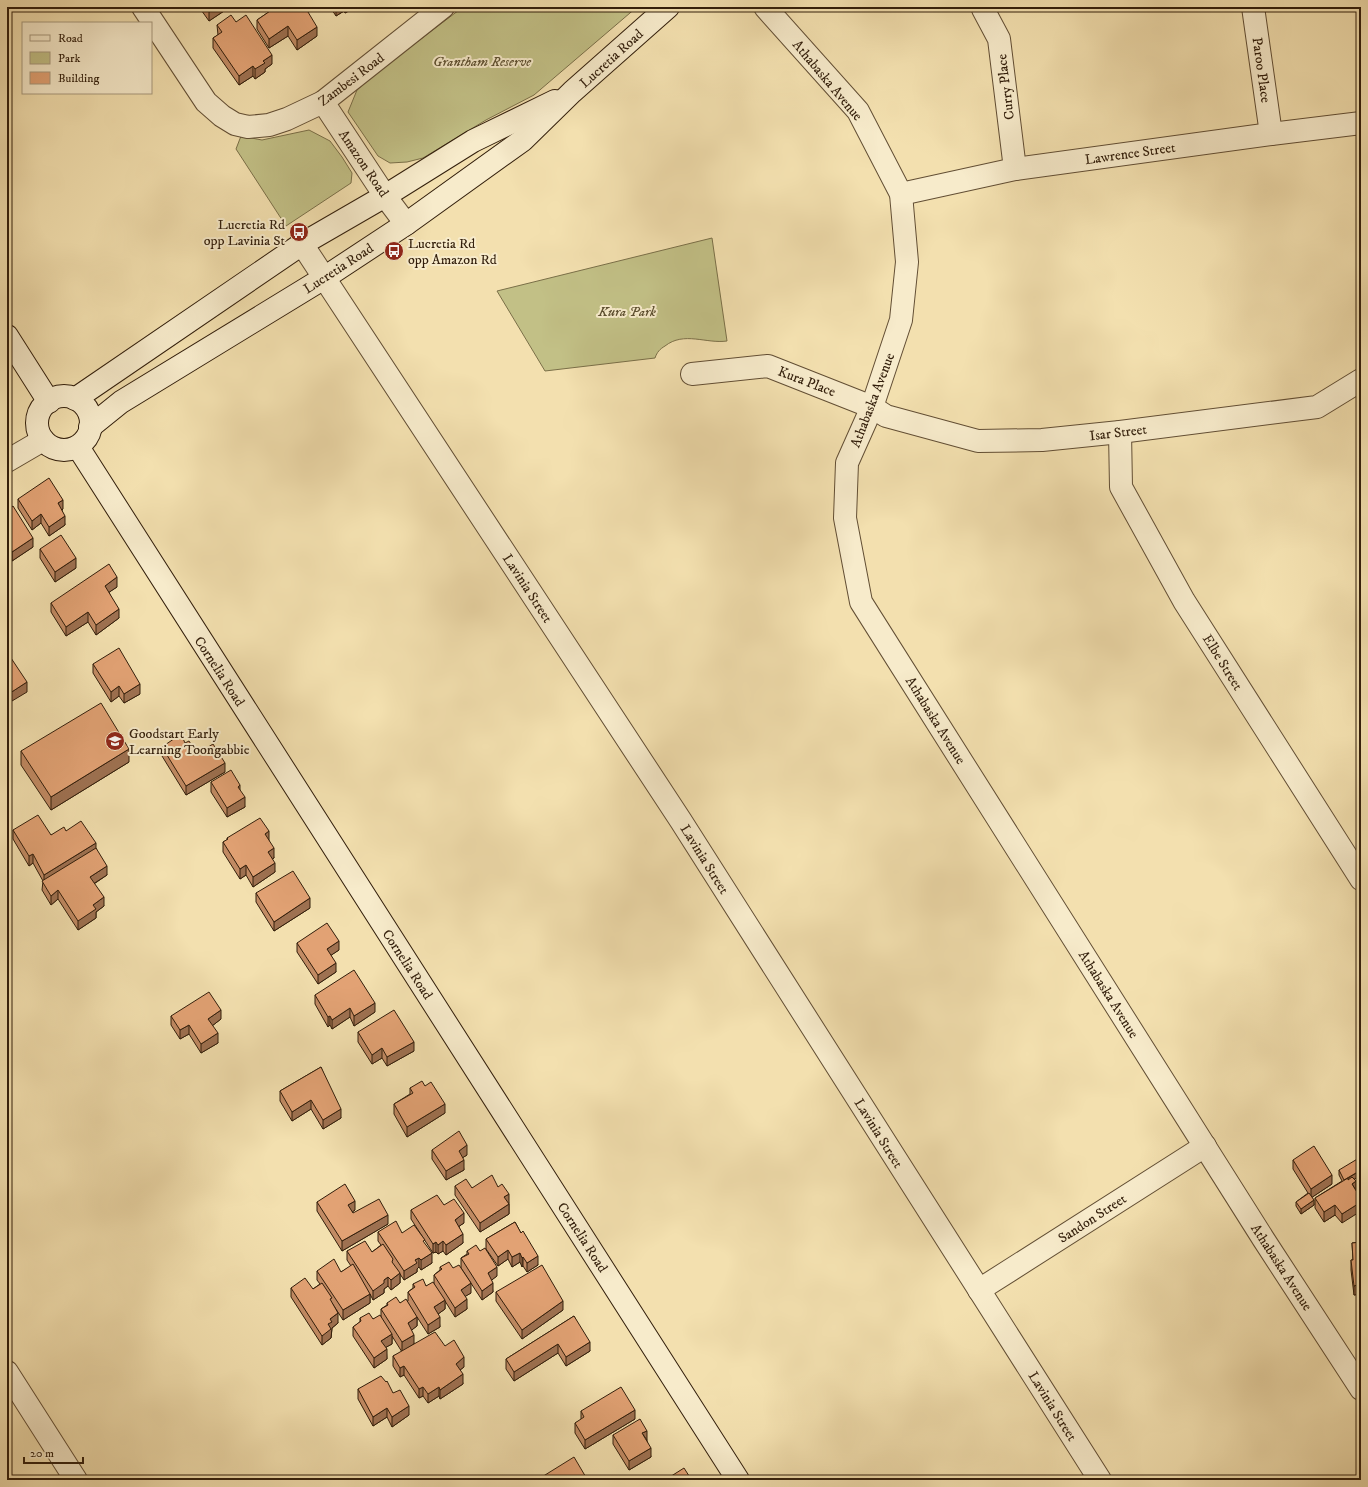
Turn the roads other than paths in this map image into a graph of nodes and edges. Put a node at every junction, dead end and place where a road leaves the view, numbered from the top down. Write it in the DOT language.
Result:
graph roads {
  1 [pos="143,7"];
  2 [pos="443,7"];
  3 [pos="668,7"];
  4 [pos="765,7"];
  5 [pos="1253,7"];
  6 [pos="983,9"];
  7 [pos="572,92"];
  8 [pos="323,102"];
  9 [pos="1361,123"];
  10 [pos="1272,134"];
  11 [pos="1015,169"];
  12 [pos="901,194"];
  13 [pos="385,196"];
  14 [pos="406,224"];
  15 [pos="302,244"];
  16 [pos="324,278"];
  17 [pos="7,336"];
  18 [pos="692,374"];
  19 [pos="1361,380"];
  20 [pos="75,399"];
  21 [pos="49,402"];
  22 [pos="872,407"];
  23 [pos="90,427"];
  24 [pos="1120,432"];
  25 [pos="43,440"];
  26 [pos="78,447"];
  27 [pos="7,461"];
  28 [pos="1361,879"];
  29 [pos="1205,1146"];
  30 [pos="979,1290"];
  31 [pos="7,1372"];
  32 [pos="1357,1376"];
  33 [pos="76,1480"];
  34 [pos="738,1480"];
  35 [pos="1100,1480"];
  1 -- 8 [label="street, Zambesi Road"];
  2 -- 8 [label="street, Zambesi Road"];
  3 -- 7 [label="street, Lucretia Road"];
  4 -- 12 [label="street, Athabaska Avenue"];
  5 -- 10 [label="street, Paroo Place"];
  6 -- 11 [label="street, Curry Place"];
  7 -- 13 [label="street, Lucretia Road"];
  7 -- 14 [label="street, Lucretia Road"];
  8 -- 13 [label="street, Amazon Road"];
  9 -- 10 [label="street, Lawrence Street"];
  10 -- 11 [label="street, Lawrence Street"];
  11 -- 12 [label="street, Lawrence Street"];
  12 -- 22 [label="street, Athabaska Avenue"];
  13 -- 14 [label="street, Amazon Road"];
  13 -- 15 [label="street, Lucretia Road"];
  14 -- 16 [label="street, Lucretia Road"];
  15 -- 16 [label="street, Lavinia Street"];
  15 -- 20 [label="street, Lucretia Road"];
  16 -- 23 [label="street, Lucretia Road"];
  16 -- 30 [label="street, Lavinia Street"];
  17 -- 21 [label="street"];
  18 -- 22 [label="street, Kura Place"];
  19 -- 24 [label="street, Isar Street"];
  20 -- 21 [label="street"];
  20 -- 23 [label="street"];
  21 -- 25 [label="street"];
  22 -- 24 [label="street, Isar Street"];
  22 -- 29 [label="street, Athabaska Avenue"];
  23 -- 26 [label="street"];
  24 -- 28 [label="street, Elbe Street"];
  25 -- 26 [label="street"];
  25 -- 27 [label="street"];
  26 -- 34 [label="street, Cornelia Road"];
  29 -- 30 [label="street, Sandon Street"];
  29 -- 32 [label="street, Athabaska Avenue"];
  30 -- 35 [label="street, Lavinia Street"];
  31 -- 33 [label="street"];
}
